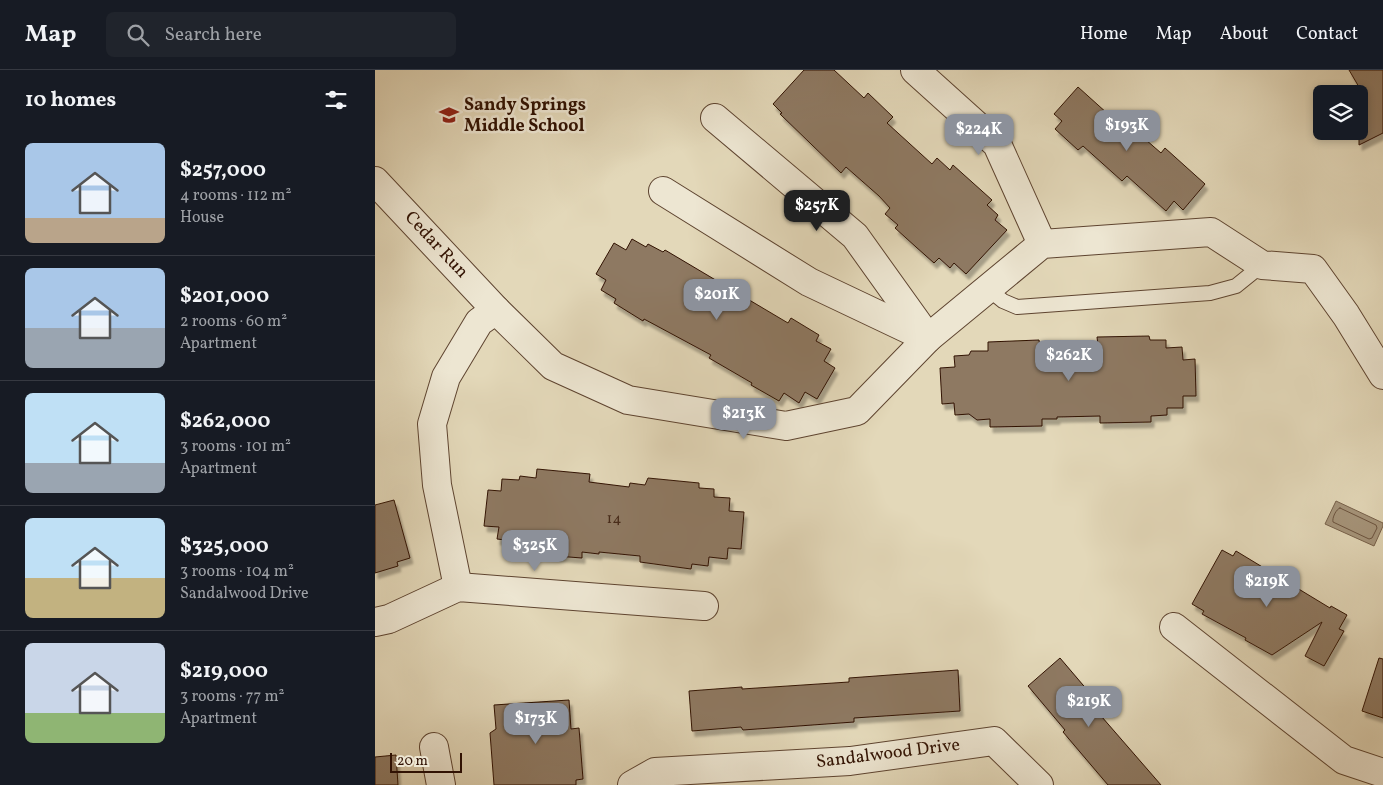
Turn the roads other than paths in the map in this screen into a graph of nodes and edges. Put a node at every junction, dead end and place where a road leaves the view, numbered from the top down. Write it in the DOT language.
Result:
graph roads {
  1 [pos="915,70"];
  2 [pos="715,118"];
  3 [pos="375,181"];
  4 [pos="663,191"];
  5 [pos="1042,244"];
  6 [pos="1262,265"];
  7 [pos="987,288"];
  8 [pos="496,310"];
  9 [pos="928,338"];
  10 [pos="1383,375"];
  11 [pos="459,587"];
  12 [pos="704,606"];
  13 [pos="375,622"];
  14 [pos="1174,628"];
  15 [pos="434,747"];
  16 [pos="1383,773"];
  17 [pos="441,785"];
  18 [pos="632,785"];
  19 [pos="1039,785"];
  1 -- 5 [label="street"];
  2 -- 9 [label="street"];
  3 -- 8 [label="street, Cedar Run"];
  4 -- 9 [label="street"];
  5 -- 6 [label="street"];
  5 -- 7 [label="street, Cedar Run"];
  6 -- 7 [label="lane"];
  6 -- 10 [label="street"];
  7 -- 9 [label="street, Cedar Run"];
  8 -- 9 [label="street, Cedar Run"];
  8 -- 11 [label="street"];
  11 -- 12 [label="street"];
  11 -- 13 [label="street"];
  14 -- 16 [label="street"];
  15 -- 17 [label="street"];
  18 -- 19 [label="street, Sandalwood Drive"];
}
